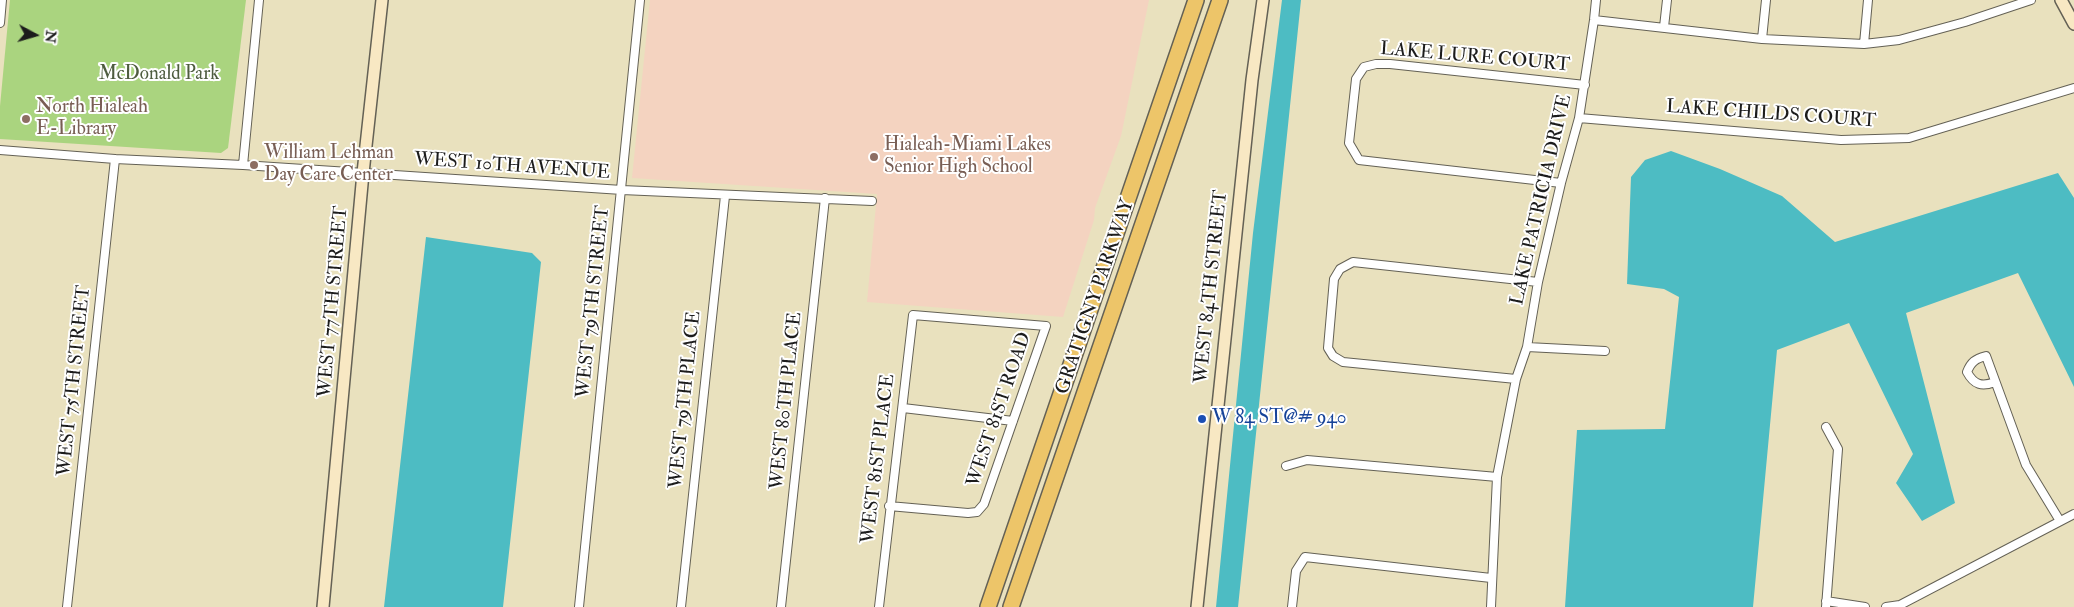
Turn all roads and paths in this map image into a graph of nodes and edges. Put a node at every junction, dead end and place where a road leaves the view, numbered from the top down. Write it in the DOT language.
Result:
graph roads {
  1 [pos="2,0"];
  2 [pos="259,0"];
  3 [pos="382,0"];
  4 [pos="640,0"];
  5 [pos="1196,0"];
  6 [pos="1220,0"];
  7 [pos="1263,0"];
  8 [pos="1596,0"];
  9 [pos="1666,0"];
  10 [pos="1766,0"];
  11 [pos="1868,0"];
  12 [pos="2031,0"];
  13 [pos="2061,0"];
  14 [pos="1594,20"];
  15 [pos="0,23"];
  16 [pos="2074,24"];
  17 [pos="1664,28"];
  18 [pos="1762,39"];
  19 [pos="1864,44"];
  20 [pos="1585,84"];
  21 [pos="2074,88"];
  22 [pos="1579,118"];
  23 [pos="0,150"];
  24 [pos="115,159"];
  25 [pos="243,165"];
  26 [pos="363,173"];
  27 [pos="1561,183"];
  28 [pos="622,190"];
  29 [pos="725,196"];
  30 [pos="825,198"];
  31 [pos="872,201"];
  32 [pos="1538,282"];
  33 [pos="1046,326"];
  34 [pos="1527,347"];
  35 [pos="1605,351"];
  36 [pos="1516,380"];
  37 [pos="1995,382"];
  38 [pos="902,408"];
  39 [pos="1013,421"];
  40 [pos="1826,427"];
  41 [pos="1286,466"];
  42 [pos="1496,477"];
  43 [pos="889,506"];
  44 [pos="2074,514"];
  45 [pos="2060,521"];
  46 [pos="1491,578"];
  47 [pos="1826,604"];
  48 [pos="67,607"];
  49 [pos="322,607"];
  50 [pos="579,607"];
  51 [pos="681,607"];
  52 [pos="781,607"];
  53 [pos="879,607"];
  54 [pos="988,607"];
  55 [pos="1011,607"];
  56 [pos="1197,607"];
  57 [pos="1292,607"];
  58 [pos="1492,607"];
  59 [pos="1865,607"];
  60 [pos="1886,607"];
  1 -- 15 [label="street"];
  2 -- 25 [label="street"];
  3 -- 26 [label="street, WEST 77TH STREET"];
  4 -- 28 [label="street, WEST 79TH STREET"];
  5 -- 54 [label="highway, GRATIGNY PARKWAY"];
  6 -- 55 [label="highway, GRATIGNY PARKWAY"];
  7 -- 56 [label="street, WEST 84TH STREET"];
  8 -- 14 [label="street, LAKE PATRICIA DRIVE"];
  9 -- 17 [label="street"];
  10 -- 18 [label="street"];
  11 -- 19 [label="street"];
  12 -- 19 [label="street"];
  13 -- 16 [label="street"];
  14 -- 17 [label="street"];
  14 -- 20 [label="street, LAKE PATRICIA DRIVE"];
  17 -- 18 [label="street"];
  18 -- 19 [label="street"];
  20 -- 22 [label="street, LAKE PATRICIA DRIVE"];
  20 -- 27 [label="street, LAKE LURE COURT"];
  21 -- 22 [label="street, LAKE CHILDS COURT"];
  22 -- 27 [label="street, LAKE PATRICIA DRIVE"];
  23 -- 24 [label="street, WEST 10TH AVENUE"];
  24 -- 25 [label="street, WEST 10TH AVENUE"];
  24 -- 48 [label="street, WEST 75TH STREET"];
  25 -- 26 [label="street, WEST 10TH AVENUE"];
  26 -- 28 [label="street, WEST 10TH AVENUE"];
  26 -- 49 [label="street, WEST 77TH STREET"];
  27 -- 32 [label="street, LAKE PATRICIA DRIVE"];
  28 -- 29 [label="street, WEST 10TH AVENUE"];
  28 -- 50 [label="street, WEST 79TH STREET"];
  29 -- 30 [label="street, WEST 10TH AVENUE"];
  29 -- 51 [label="street, WEST 79TH PLACE"];
  30 -- 31 [label="street, WEST 10TH AVENUE"];
  30 -- 52 [label="street, WEST 80TH PLACE"];
  32 -- 34 [label="street, LAKE PATRICIA DRIVE"];
  32 -- 36 [label="street"];
  33 -- 38 [label="street, WEST 81ST PLACE"];
  33 -- 39 [label="street, WEST 81ST ROAD"];
  34 -- 35 [label="street"];
  34 -- 36 [label="street, LAKE PATRICIA DRIVE"];
  36 -- 42 [label="street, LAKE PATRICIA DRIVE"];
  37 -- 37 [label="street"];
  37 -- 45 [label="street"];
  38 -- 39 [label="street"];
  38 -- 43 [label="street, WEST 81ST PLACE"];
  39 -- 43 [label="street, WEST 81ST ROAD"];
  40 -- 47 [label="street"];
  41 -- 42 [label="street"];
  42 -- 46 [label="street, LAKE PATRICIA DRIVE"];
  43 -- 53 [label="street, WEST 81ST PLACE"];
  44 -- 45 [label="street"];
  45 -- 60 [label="street"];
  46 -- 57 [label="street"];
  46 -- 58 [label="street, LAKE PATRICIA DRIVE"];
  47 -- 59 [label="street"];
}
